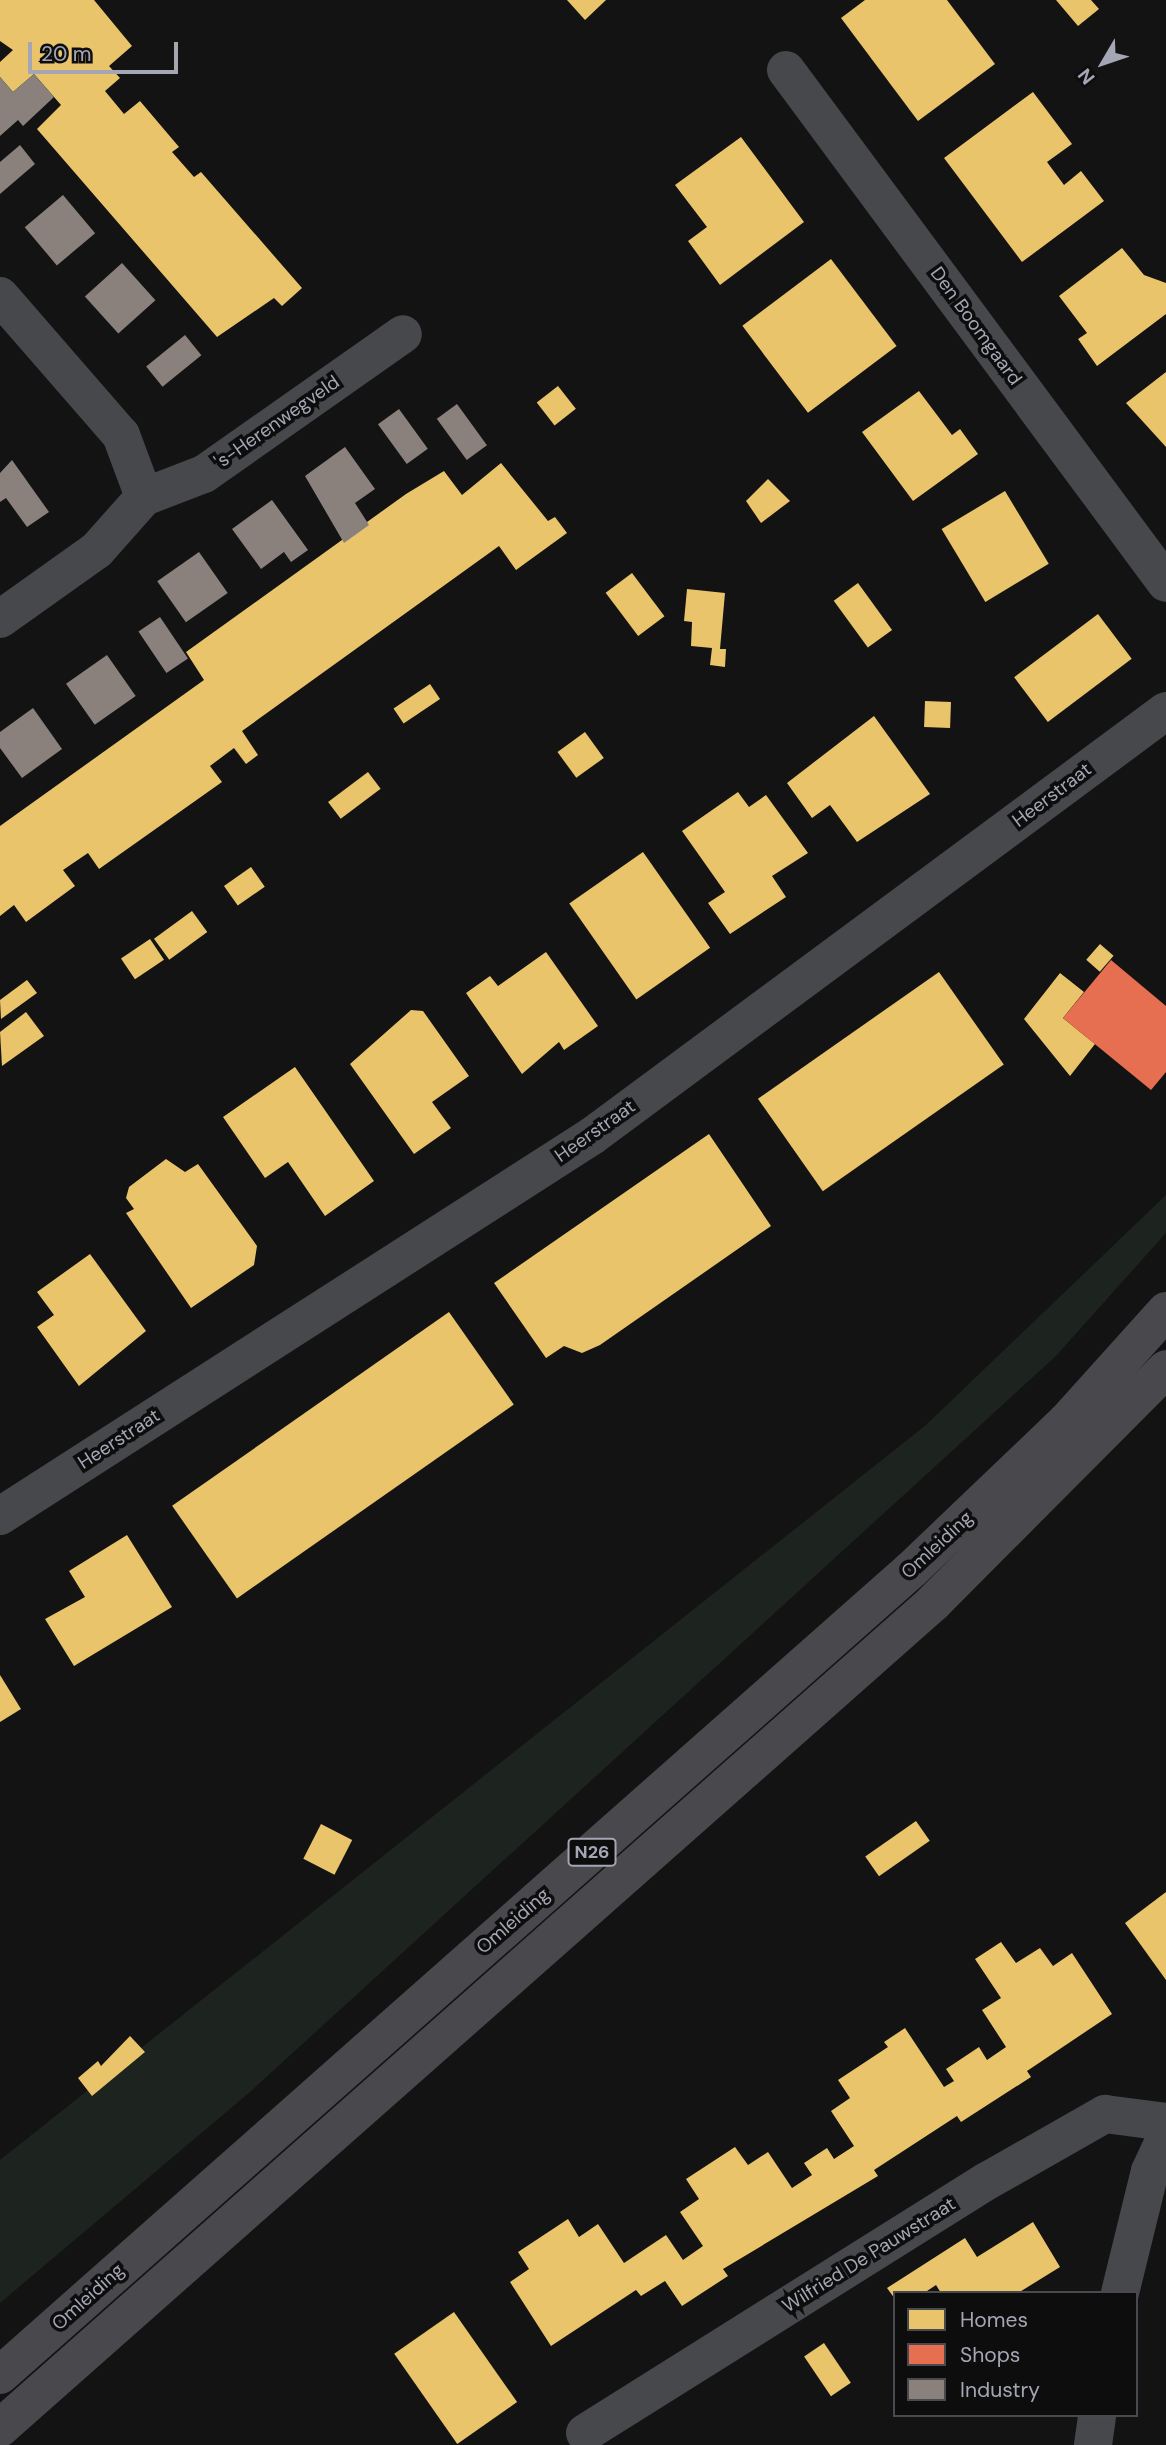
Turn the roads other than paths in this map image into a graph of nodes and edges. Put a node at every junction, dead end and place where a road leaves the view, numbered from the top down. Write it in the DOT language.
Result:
graph roads {
  1 [pos="786,69"];
  2 [pos="0,296"];
  3 [pos="404,334"];
  4 [pos="144,497"];
  5 [pos="1166,583"];
  6 [pos="0,619"];
  7 [pos="1166,711"];
  8 [pos="1166,1311"];
  9 [pos="1166,1369"];
  10 [pos="0,1516"];
  11 [pos="1166,2122"];
  12 [pos="1166,2136"];
  13 [pos="1120,2291"];
  14 [pos="0,2375"];
  15 [pos="1097,2417"];
  16 [pos="0,2428"];
  17 [pos="584,2433"];
  18 [pos="1093,2445"];
  1 -- 5 [label="street, Den Boomgaard"];
  2 -- 4 [label="street"];
  3 -- 4 [label="street, 's-Herenwegveld"];
  4 -- 6 [label="street, 's-Herenwegveld"];
  7 -- 10 [label="street, Heerstraat"];
  8 -- 14 [label="main road, Omleiding / N26"];
  9 -- 16 [label="main road, Omleiding / N26"];
  11 -- 17 [label="street, Wilfried De Pauwstraat"];
  12 -- 13 [label="street"];
  15 -- 18 [label="street"];
}
